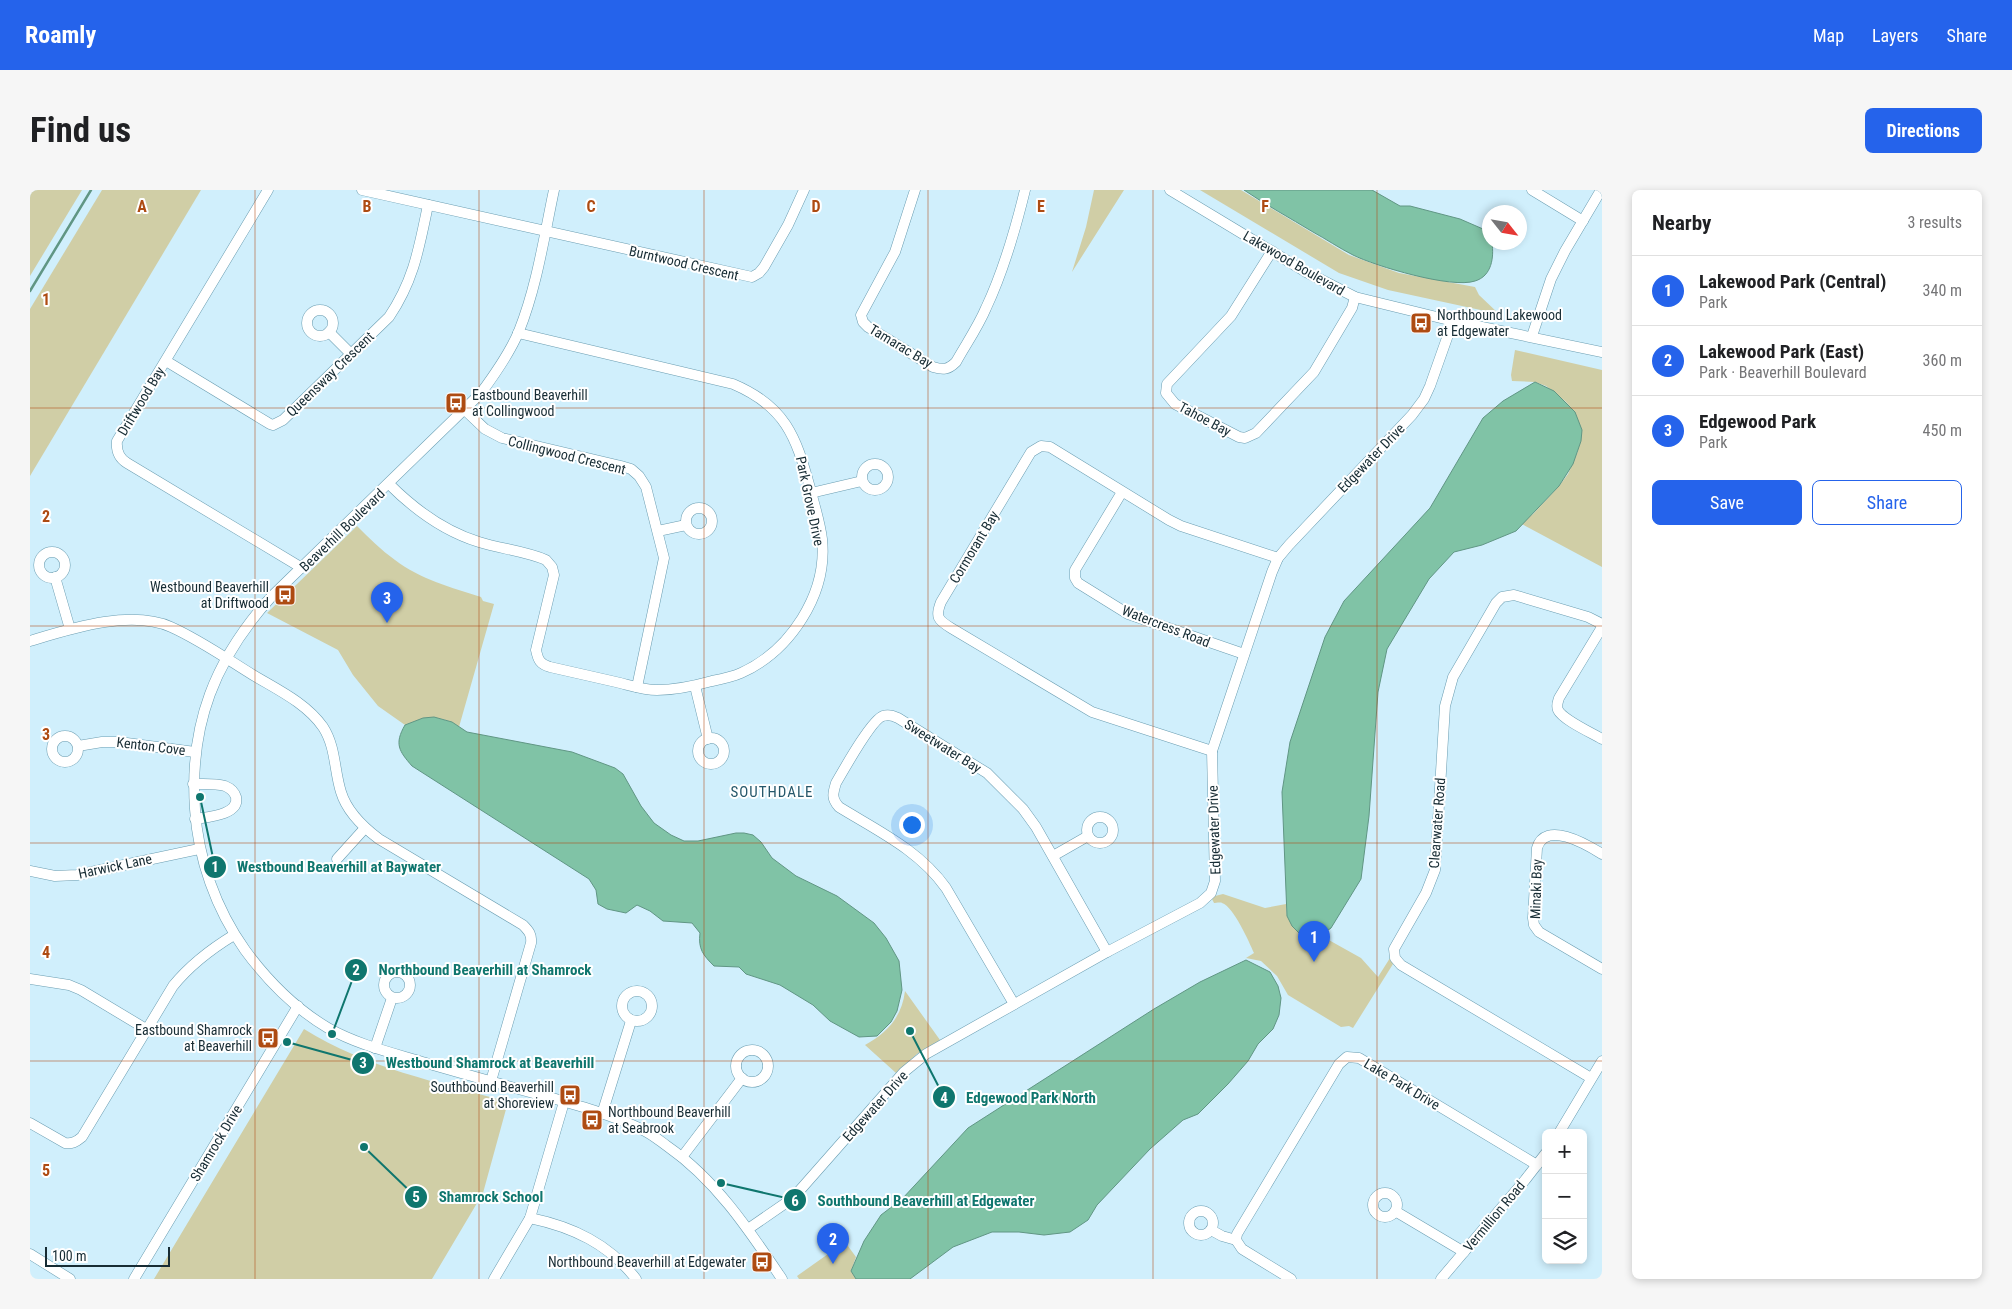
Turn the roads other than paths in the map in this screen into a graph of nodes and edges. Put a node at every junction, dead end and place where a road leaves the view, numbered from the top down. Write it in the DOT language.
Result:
graph roads {
  1 [pos="268,190"];
  2 [pos="362,190"];
  3 [pos="554,190"];
  4 [pos="804,190"];
  5 [pos="915,190"];
  6 [pos="1024,190"];
  7 [pos="1170,190"];
  8 [pos="1532,190"];
  9 [pos="1601,190"];
  10 [pos="428,205"];
  11 [pos="1583,220"];
  12 [pos="545,232"];
  13 [pos="1272,252"];
  14 [pos="1355,297"];
  15 [pos="1453,321"];
  16 [pos="329,332"];
  17 [pos="518,333"];
  18 [pos="1532,336"];
  19 [pos="1602,352"];
  20 [pos="351,354"];
  21 [pos="166,361"];
  22 [pos="465,410"];
  23 [pos="862,480"];
  24 [pos="389,484"];
  25 [pos="1122,492"];
  26 [pos="811,493"];
  27 [pos="686,525"];
  28 [pos="658,531"];
  29 [pos="1278,558"];
  30 [pos="302,568"];
  31 [pos="55,577"];
  32 [pos="1602,626"];
  33 [pos="70,629"];
  34 [pos="30,641"];
  35 [pos="1244,654"];
  36 [pos="226,658"];
  37 [pos="695,686"];
  38 [pos="637,687"];
  39 [pos="708,739"];
  40 [pos="1602,739"];
  41 [pos="78,746"];
  42 [pos="1212,751"];
  43 [pos="195,752"];
  44 [pos="193,784"];
  45 [pos="195,819"];
  46 [pos="365,828"];
  47 [pos="1088,836"];
  48 [pos="199,849"];
  49 [pos="1602,854"];
  50 [pos="1053,856"];
  51 [pos="337,859"];
  52 [pos="30,871"];
  53 [pos="234,936"];
  54 [pos="1107,952"];
  55 [pos="1602,969"];
  56 [pos="30,979"];
  57 [pos="392,998"];
  58 [pos="1014,1004"];
  59 [pos="298,1006"];
  60 [pos="631,1021"];
  61 [pos="146,1029"];
  62 [pos="375,1048"];
  63 [pos="1602,1061"];
  64 [pos="742,1078"];
  65 [pos="1592,1078"];
  66 [pos="492,1081"];
  67 [pos="564,1102"];
  68 [pos="602,1114"];
  69 [pos="30,1123"];
  70 [pos="1561,1129"];
  71 [pos="682,1157"];
  72 [pos="1542,1158"];
  73 [pos="1537,1165"];
  74 [pos="1395,1211"];
  75 [pos="530,1218"];
  76 [pos="748,1229"];
  77 [pos="1211,1230"];
  78 [pos="1236,1240"];
  79 [pos="1464,1252"];
  80 [pos="30,1254"];
  81 [pos="70,1279"];
  82 [pos="134,1279"];
  83 [pos="494,1279"];
  84 [pos="636,1279"];
  85 [pos="782,1279"];
  86 [pos="1291,1279"];
  87 [pos="1440,1279"];
  1 -- 21 [label="street, Driftwood Bay"];
  2 -- 10 [label="street"];
  3 -- 12 [label="street, Beaverhill Boulevard"];
  4 -- 12 [label="street, Burntwood Crescent"];
  5 -- 6 [label="street, Tamarac Bay"];
  7 -- 13 [label="street, Lakewood Boulevard"];
  8 -- 11 [label="street"];
  9 -- 11 [label="street"];
  10 -- 12 [label="street"];
  10 -- 20 [label="street, Queensway Crescent"];
  11 -- 18 [label="street"];
  12 -- 17 [label="street, Beaverhill Boulevard"];
  13 -- 14 [label="street, Lakewood Boulevard"];
  13 -- 14 [label="street, Tahoe Bay"];
  14 -- 15 [label="street, Lakewood Boulevard"];
  15 -- 18 [label="street, Lakewood Boulevard"];
  15 -- 29 [label="street, Edgewater Drive"];
  16 -- 20 [label="street"];
  17 -- 22 [label="street, Beaverhill Boulevard"];
  17 -- 26 [label="street, Park Grove Drive"];
  18 -- 19 [label="street, Lakewood Boulevard"];
  20 -- 21 [label="street, Queensway Crescent"];
  21 -- 30 [label="street, Driftwood Bay"];
  22 -- 24 [label="street, Beaverhill Boulevard"];
  22 -- 28 [label="street, Collingwood Crescent"];
  23 -- 26 [label="street"];
  24 -- 30 [label="street, Beaverhill Boulevard"];
  24 -- 38 [label="street, Park Grove Drive"];
  25 -- 29 [label="street, Cormorant Bay"];
  25 -- 35 [label="street, Watercress Road"];
  25 -- 42 [label="street, Cormorant Bay"];
  26 -- 37 [label="street, Park Grove Drive"];
  27 -- 28 [label="street"];
  28 -- 38 [label="street, Collingwood Crescent"];
  29 -- 35 [label="street, Edgewater Drive"];
  30 -- 36 [label="street, Beaverhill Boulevard"];
  31 -- 33 [label="street"];
  32 -- 40 [label="street"];
  32 -- 65 [label="street, Clearwater Road"];
  33 -- 34 [label="street"];
  33 -- 36 [label="street"];
  35 -- 42 [label="street, Edgewater Drive"];
  36 -- 43 [label="street, Beaverhill Boulevard"];
  36 -- 46 [label="street"];
  37 -- 38 [label="street, Park Grove Drive"];
  37 -- 39 [label="street"];
  41 -- 43 [label="street, Kenton Cove"];
  42 -- 54 [label="street, Edgewater Drive"];
  43 -- 44 [label="street, Beaverhill Boulevard"];
  44 -- 45 [label="street, Beaverhill Boulevard"];
  44 -- 45 [label="street"];
  45 -- 48 [label="street, Beaverhill Boulevard"];
  46 -- 51 [label="street"];
  46 -- 66 [label="street"];
  47 -- 50 [label="street"];
  48 -- 52 [label="street, Harwick Lane"];
  48 -- 53 [label="street, Beaverhill Boulevard"];
  49 -- 55 [label="street, Minaki Bay"];
  50 -- 54 [label="street, Sweetwater Bay"];
  50 -- 58 [label="street, Sweetwater Bay"];
  53 -- 59 [label="street, Beaverhill Boulevard"];
  53 -- 61 [label="street"];
  54 -- 58 [label="street, Edgewater Drive"];
  56 -- 61 [label="street"];
  57 -- 62 [label="street"];
  58 -- 76 [label="street, Edgewater Drive"];
  59 -- 62 [label="street, Beaverhill Boulevard"];
  59 -- 82 [label="street, Shamrock Drive"];
  60 -- 68 [label="street"];
  61 -- 69 [label="street"];
  62 -- 66 [label="street, Beaverhill Boulevard"];
  63 -- 65 [label="street"];
  64 -- 71 [label="street"];
  65 -- 70 [label="street"];
  66 -- 67 [label="street, Beaverhill Boulevard"];
  67 -- 68 [label="street, Beaverhill Boulevard"];
  67 -- 75 [label="street"];
  68 -- 71 [label="street, Beaverhill Boulevard"];
  71 -- 76 [label="street, Beaverhill Boulevard"];
  72 -- 73 [label="street, Vermillion Road"];
  73 -- 78 [label="street, Lake Park Drive"];
  73 -- 79 [label="street, Vermillion Road"];
  74 -- 79 [label="street"];
  75 -- 83 [label="street"];
  75 -- 84 [label="street"];
  76 -- 85 [label="street, Beaverhill Boulevard"];
  77 -- 78 [label="street"];
  78 -- 86 [label="street"];
  79 -- 87 [label="street, Vermillion Road"];
  80 -- 81 [label="street"];
}
